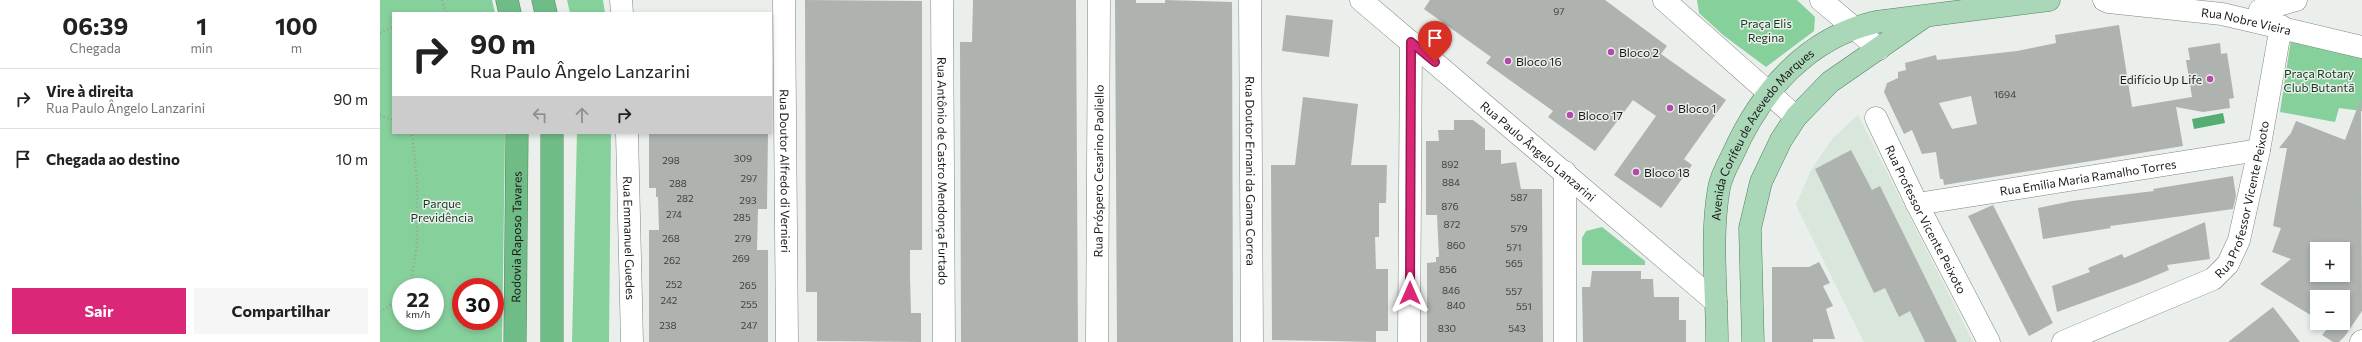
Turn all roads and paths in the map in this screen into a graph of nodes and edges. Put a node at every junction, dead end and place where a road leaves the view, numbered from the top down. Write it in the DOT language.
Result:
graph roads {
  1 [pos="442,0"];
  2 [pos="507,0"];
  3 [pos="543,0"];
  4 [pos="621,0"];
  5 [pos="784,0"];
  6 [pos="942,0"];
  7 [pos="1099,0"];
  8 [pos="1250,0"];
  9 [pos="1361,0"];
  10 [pos="1664,0"];
  11 [pos="1686,0"];
  12 [pos="1821,0"];
  13 [pos="2049,0"];
  14 [pos="2104,0"];
  15 [pos="2296,0"];
  16 [pos="446,12"];
  17 [pos="510,12"];
  18 [pos="546,12"];
  19 [pos="622,12"];
  20 [pos="1925,16"];
  21 [pos="2256,21"];
  22 [pos="2281,26"];
  23 [pos="392,27"];
  24 [pos="1694,27"];
  25 [pos="1855,27"];
  26 [pos="380,33"];
  27 [pos="1411,42"];
  28 [pos="2362,47"];
  29 [pos="1879,49"];
  30 [pos="1768,91"];
  31 [pos="380,115"];
  32 [pos="1796,117"];
  33 [pos="1876,118"];
  34 [pos="392,120"];
  35 [pos="412,134"];
  36 [pos="517,134"];
  37 [pos="552,134"];
  38 [pos="627,134"];
  39 [pos="2259,150"];
  40 [pos="1565,172"];
  41 [pos="1917,204"];
  42 [pos="412,278"];
  43 [pos="1716,302"];
  44 [pos="392,304"];
  45 [pos="380,312"];
  46 [pos="515,342"];
  47 [pos="552,342"];
  48 [pos="632,342"];
  49 [pos="787,342"];
  50 [pos="944,342"];
  51 [pos="1097,342"];
  52 [pos="1252,342"];
  53 [pos="1409,342"];
  54 [pos="1565,342"];
  55 [pos="1717,342"];
  56 [pos="1753,342"];
  57 [pos="1989,342"];
  58 [pos="2063,342"];
  1 -- 16 [label="path"];
  2 -- 17 [label="highway"];
  3 -- 18 [label="highway"];
  4 -- 19 [label="street"];
  5 -- 49 [label="street, Rua Doutor Alfredo di Vernieri"];
  6 -- 50 [label="street, Rua Antônio de Castro Mendonça Furtado"];
  7 -- 51 [label="street, Rua Próspero Cesarino Paoliello"];
  8 -- 52 [label="street, Rua Doutor Ernani da Gama Correa"];
  9 -- 27 [label="street, Rua Paulo Ângelo Lanzarini"];
  10 -- 24 [label="street"];
  11 -- 24 [label="street"];
  12 -- 25 [label="street"];
  13 -- 20 [label="main road, Avenida Corifeu de Azevedo Marques"];
  14 -- 21 [label="street, Rua Nobre Vieira"];
  15 -- 21 [label="street"];
  20 -- 25 [label="main road, Avenida Corifeu de Azevedo Marques"];
  20 -- 29 [label="main road, Avenida Corifeu de Azevedo Marques"];
  21 -- 22 [label="street, Rua Nobre Vieira"];
  22 -- 28 [label="street, Rua Nobre Vieira"];
  22 -- 39 [label="street, Rua Professor Vicente Peixoto"];
  23 -- 26 [label="path"];
  24 -- 30 [label="street"];
  25 -- 29 [label="street"];
  25 -- 30 [label="main road, Avenida Corifeu de Azevedo Marques"];
  27 -- 40 [label="street, Rua Paulo Ângelo Lanzarini"];
  27 -- 53 [label="street"];
  29 -- 32 [label="main road, Avenida Corifeu de Azevedo Marques"];
  30 -- 32 [label="street"];
  30 -- 43 [label="main road, Avenida Corifeu de Azevedo Marques"];
  31 -- 34 [label="path"];
  32 -- 56 [label="main road, Avenida Corifeu de Azevedo Marques"];
  33 -- 41 [label="street, Rua Professor Vicente Peixoto"];
  35 -- 42 [label="path"];
  36 -- 46 [label="highway, Rodovia Raposo Tavares"];
  37 -- 47 [label="highway"];
  38 -- 48 [label="street, Rua Emmanuel Guedes"];
  39 -- 41 [label="street, Rua Emilia Maria Ramalho Torres"];
  39 -- 58 [label="street, Rua Professor Vicente Peixoto"];
  40 -- 43 [label="street, Rua Paulo Ângelo Lanzarini"];
  40 -- 54 [label="street"];
  41 -- 57 [label="street, Rua Professor Vicente Peixoto"];
  43 -- 55 [label="main road, Avenida Corifeu de Azevedo Marques"];
  44 -- 45 [label="path"];
}
